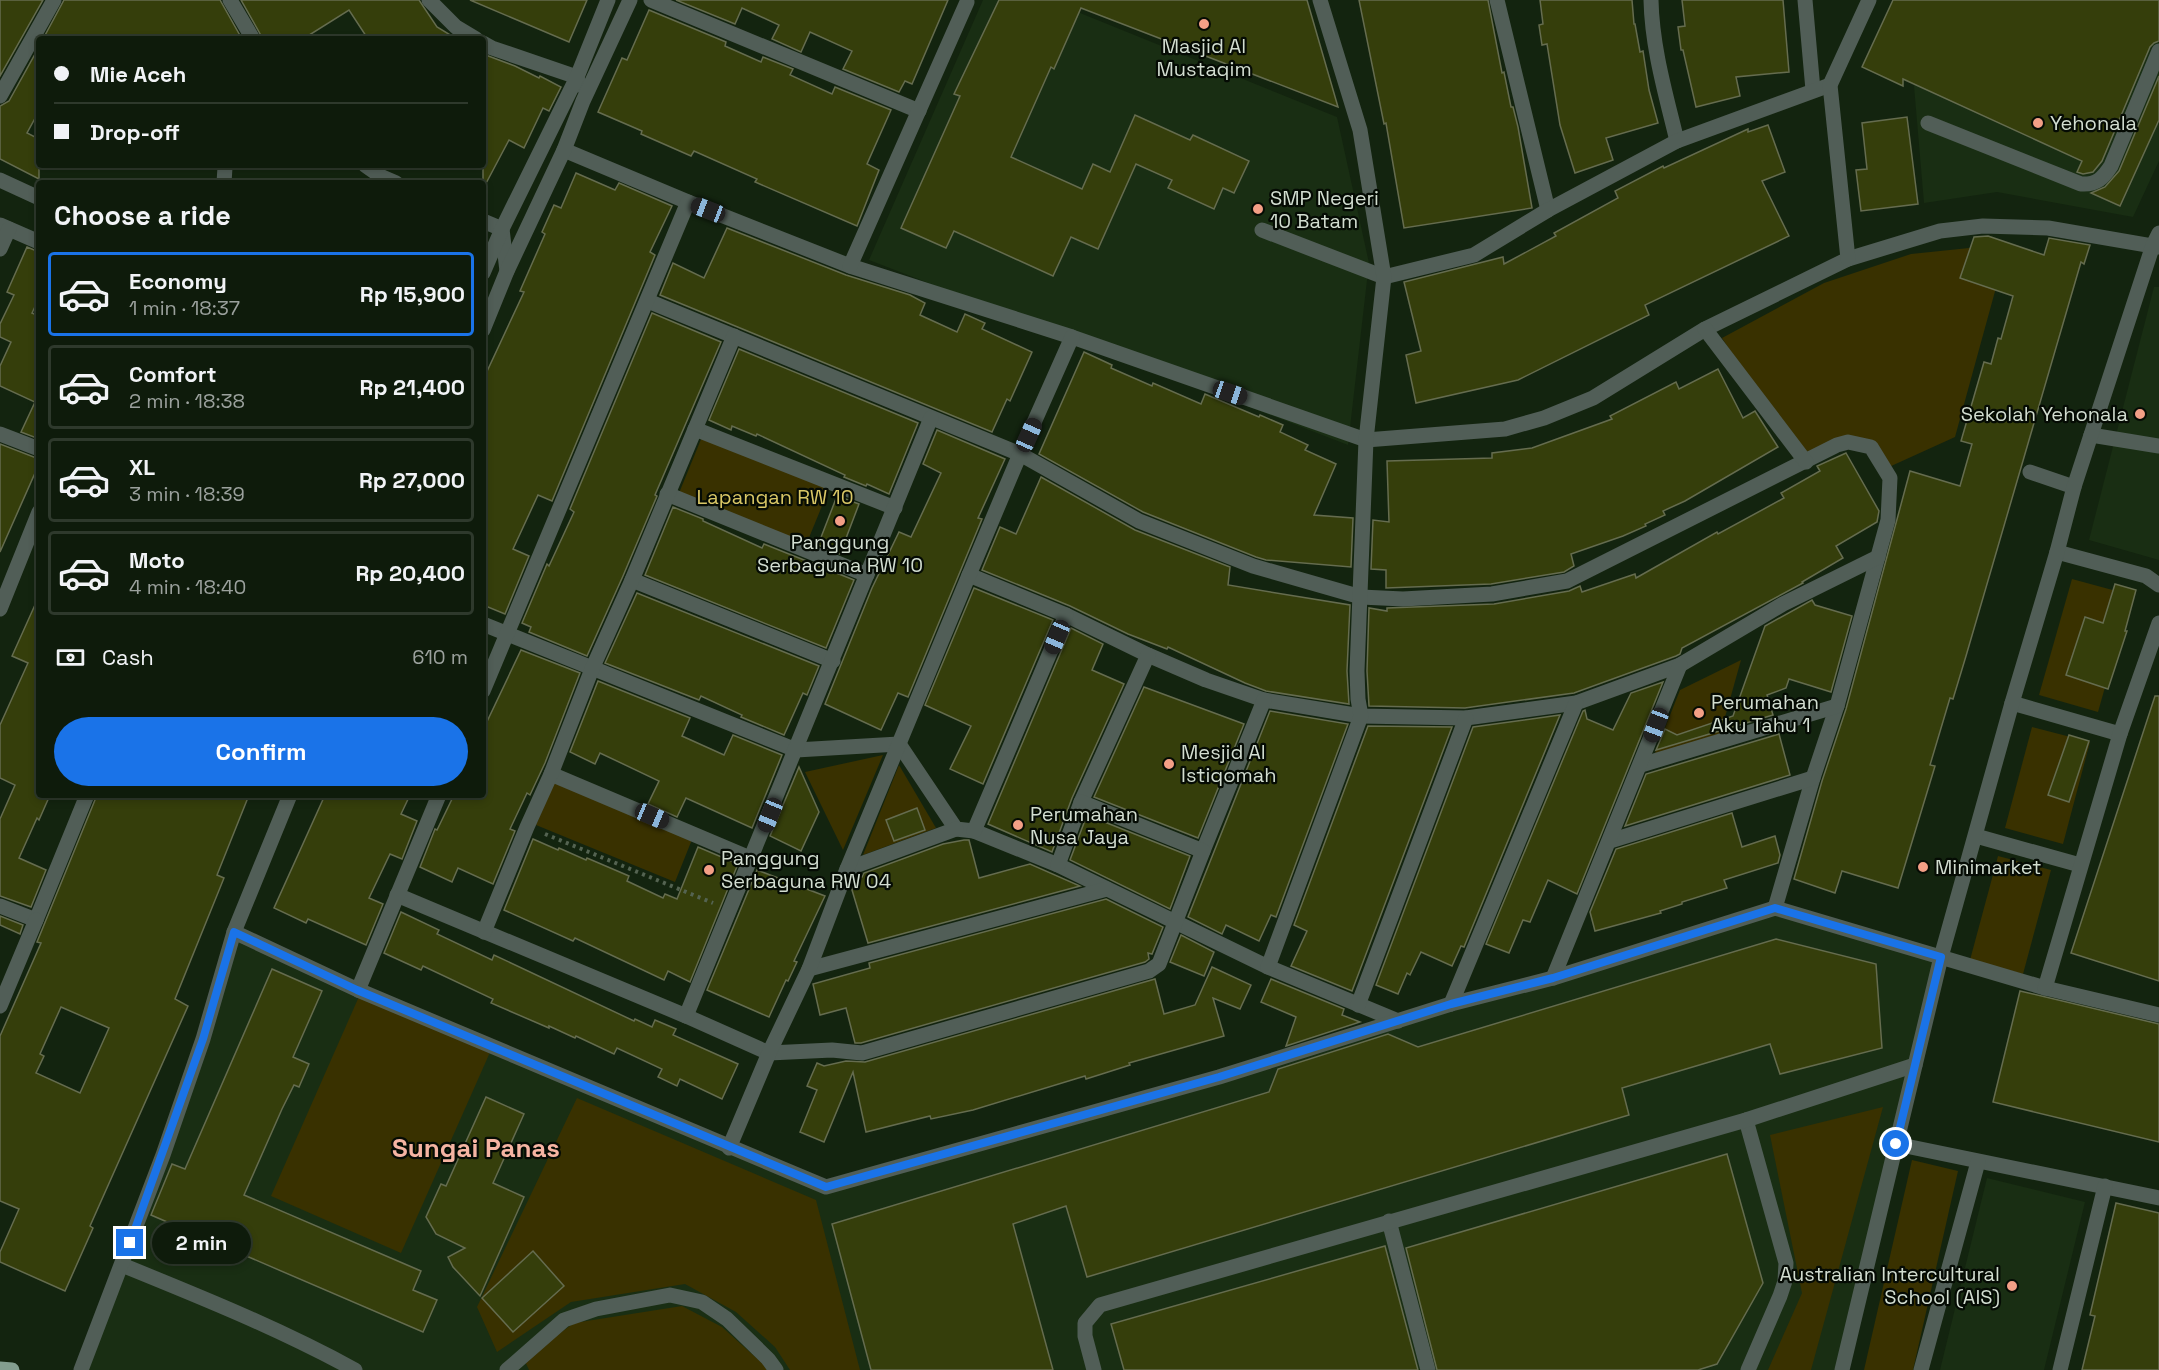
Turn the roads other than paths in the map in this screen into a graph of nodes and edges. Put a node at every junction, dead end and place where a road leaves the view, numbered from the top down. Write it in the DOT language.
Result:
graph roads {
  1 [pos="54,0"];
  2 [pos="230,0"];
  3 [pos="429,0"];
  4 [pos="608,0"];
  5 [pos="630,0"];
  6 [pos="651,0"];
  7 [pos="1320,0"];
  8 [pos="1497,0"];
  9 [pos="1508,0"];
  10 [pos="1651,0"];
  11 [pos="1805,0"];
  12 [pos="1869,0"];
  13 [pos="968,1"];
  14 [pos="1502,15"];
  15 [pos="251,36"];
  16 [pos="471,36"];
  17 [pos="486,45"];
  18 [pos="2159,51"];
  19 [pos="577,77"];
  20 [pos="1830,85"];
  21 [pos="1813,90"];
  22 [pos="0,96"];
  23 [pos="583,101"];
  24 [pos="919,111"];
  25 [pos="1928,123"];
  26 [pos="1677,141"];
  27 [pos="564,150"];
  28 [pos="369,168"];
  29 [pos="0,180"];
  30 [pos="389,180"];
  31 [pos="36,197"];
  32 [pos="688,202"];
  33 [pos="1548,210"];
  34 [pos="486,222"];
  35 [pos="4,227"];
  36 [pos="502,229"];
  37 [pos="1262,230"];
  38 [pos="36,241"];
  39 [pos="2157,242"];
  40 [pos="0,249"];
  41 [pos="1848,259"];
  42 [pos="486,266"];
  43 [pos="850,266"];
  44 [pos="507,271"];
  45 [pos="1384,277"];
  46 [pos="648,301"];
  47 [pos="486,323"];
  48 [pos="1705,329"];
  49 [pos="734,336"];
  50 [pos="1072,337"];
  51 [pos="931,418"];
  52 [pos="695,429"];
  53 [pos="0,434"];
  54 [pos="2091,435"];
  55 [pos="1366,440"];
  56 [pos="2159,446"];
  57 [pos="36,448"];
  58 [pos="1020,454"];
  59 [pos="1806,462"];
  60 [pos="2030,472"];
  61 [pos="2074,487"];
  62 [pos="667,494"];
  63 [pos="895,508"];
  64 [pos="36,519"];
  65 [pos="2057,552"];
  66 [pos="1878,556"];
  67 [pos="969,574"];
  68 [pos="867,575"];
  69 [pos="632,580"];
  70 [pos="2159,585"];
  71 [pos="1361,597"];
  72 [pos="0,609"];
  73 [pos="1066,615"];
  74 [pos="2159,623"];
  75 [pos="486,625"];
  76 [pos="507,634"];
  77 [pos="1148,655"];
  78 [pos="832,661"];
  79 [pos="1680,665"];
  80 [pos="592,669"];
  81 [pos="486,684"];
  82 [pos="1264,700"];
  83 [pos="1576,703"];
  84 [pos="2012,703"];
  85 [pos="1837,706"];
  86 [pos="1361,716"];
  87 [pos="1466,718"];
  88 [pos="2120,734"];
  89 [pos="899,744"];
  90 [pos="796,750"];
  91 [pos="1641,765"];
  92 [pos="551,774"];
  93 [pos="1813,778"];
  94 [pos="86,798"];
  95 [pos="289,798"];
  96 [pos="438,798"];
  97 [pos="1081,802"];
  98 [pos="956,830"];
  99 [pos="974,831"];
  100 [pos="1976,836"];
  101 [pos="1610,841"];
  102 [pos="1203,851"];
  103 [pos="752,859"];
  104 [pos="1058,865"];
  105 [pos="2080,865"];
  106 [pos="847,869"];
  107 [pos="1107,889"];
  108 [pos="397,896"];
  109 [pos="0,906"];
  110 [pos="1775,908"];
  111 [pos="36,920"];
  112 [pos="1175,922"];
  113 [pos="234,932"];
  114 [pos="484,932"];
  115 [pos="1941,957"];
  116 [pos="1268,967"];
  117 [pos="808,969"];
  118 [pos="1553,978"];
  119 [pos="2045,988"];
  120 [pos="357,990"];
  121 [pos="1451,1004"];
  122 [pos="1358,1005"];
  123 [pos="0,1006"];
  124 [pos="2159,1015"];
  125 [pos="686,1016"];
  126 [pos="1398,1021"];
  127 [pos="769,1053"];
  128 [pos="1915,1065"];
  129 [pos="1746,1120"];
  130 [pos="1896,1144"];
  131 [pos="729,1148"];
  132 [pos="1978,1162"];
  133 [pos="2105,1186"];
  134 [pos="2159,1198"];
  135 [pos="1389,1221"];
  136 [pos="122,1266"];
  137 [pos="0,1369"];
  138 [pos="12,1370"];
  139 [pos="81,1370"];
  140 [pos="355,1370"];
  141 [pos="507,1370"];
  142 [pos="776,1370"];
  143 [pos="1094,1370"];
  144 [pos="1428,1370"];
  145 [pos="1748,1370"];
  146 [pos="1842,1370"];
  147 [pos="1922,1370"];
  148 [pos="2060,1370"];
  1 -- 22 [label="street"];
  2 -- 15 [label="street"];
  3 -- 16 [label="street"];
  4 -- 19 [label="street"];
  5 -- 23 [label="street"];
  6 -- 24 [label="street"];
  7 -- 45 [label="street"];
  8 -- 14 [label="street"];
  9 -- 14 [label="street"];
  10 -- 26 [label="street"];
  11 -- 21 [label="street"];
  12 -- 20 [label="street"];
  13 -- 24 [label="street"];
  14 -- 33 [label="street"];
  17 -- 19 [label="street"];
  18 -- 25 [label="street"];
  19 -- 23 [label="street"];
  19 -- 36 [label="street"];
  20 -- 21 [label="street"];
  20 -- 41 [label="street"];
  21 -- 26 [label="street"];
  23 -- 27 [label="street"];
  24 -- 43 [label="street"];
  26 -- 33 [label="street"];
  27 -- 32 [label="street"];
  27 -- 44 [label="street"];
  28 -- 30 [label="street"];
  29 -- 31 [label="street"];
  32 -- 43 [label="street"];
  32 -- 46 [label="street"];
  33 -- 45 [label="street"];
  34 -- 36 [label="street"];
  35 -- 38 [label="street"];
  35 -- 40 [label="street"];
  36 -- 42 [label="street"];
  36 -- 44 [label="street"];
  37 -- 45 [label="street"];
  39 -- 41 [label="street"];
  39 -- 54 [label="street"];
  41 -- 48 [label="street"];
  43 -- 50 [label="street"];
  44 -- 47 [label="street"];
  45 -- 55 [label="street"];
  46 -- 49 [label="street"];
  46 -- 76 [label="street"];
  48 -- 55 [label="street"];
  48 -- 59 [label="street"];
  49 -- 51 [label="street"];
  49 -- 52 [label="street"];
  50 -- 55 [label="street"];
  50 -- 58 [label="street"];
  51 -- 58 [label="street"];
  51 -- 63 [label="street"];
  52 -- 62 [label="street"];
  52 -- 63 [label="street"];
  53 -- 57 [label="street"];
  54 -- 56 [label="street"];
  54 -- 61 [label="street"];
  55 -- 71 [label="street"];
  58 -- 67 [label="street"];
  58 -- 71 [label="street"];
  59 -- 66 [label="street"];
  59 -- 71 [label="street"];
  60 -- 61 [label="street"];
  61 -- 65 [label="street"];
  62 -- 68 [label="street"];
  62 -- 69 [label="street"];
  63 -- 68 [label="street"];
  64 -- 72 [label="street"];
  65 -- 70 [label="street"];
  65 -- 84 [label="street"];
  66 -- 79 [label="street"];
  66 -- 85 [label="street"];
  67 -- 73 [label="street"];
  67 -- 89 [label="street"];
  68 -- 78 [label="street"];
  69 -- 78 [label="street"];
  69 -- 80 [label="street"];
  71 -- 86 [label="street"];
  73 -- 77 [label="street"];
  73 -- 99 [label="street"];
  74 -- 88 [label="street"];
  75 -- 76 [label="street"];
  76 -- 80 [label="street"];
  76 -- 81 [label="street"];
  77 -- 82 [label="street"];
  77 -- 97 [label="street"];
  78 -- 90 [label="street"];
  79 -- 83 [label="street"];
  79 -- 91 [label="street"];
  80 -- 90 [label="street"];
  80 -- 92 [label="street"];
  82 -- 86 [label="street"];
  82 -- 102 [label="street"];
  83 -- 87 [label="street"];
  83 -- 121 [label="street"];
  84 -- 88 [label="street"];
  84 -- 100 [label="street"];
  85 -- 91 [label="street"];
  85 -- 93 [label="street"];
  86 -- 87 [label="street"];
  86 -- 116 [label="street"];
  87 -- 122 [label="street"];
  88 -- 105 [label="street"];
  89 -- 90 [label="street"];
  89 -- 98 [label="street"];
  89 -- 106 [label="street"];
  90 -- 103 [label="street"];
  91 -- 101 [label="street"];
  92 -- 103 [label="street"];
  92 -- 114 [label="street"];
  93 -- 101 [label="street"];
  93 -- 110 [label="street"];
  94 -- 111 [label="street"];
  95 -- 113 [label="street"];
  96 -- 108 [label="street"];
  97 -- 102 [label="street"];
  97 -- 104 [label="street"];
  98 -- 99 [label="street"];
  98 -- 106 [label="street"];
  99 -- 104 [label="street"];
  100 -- 105 [label="street"];
  100 -- 115 [label="street"];
  101 -- 118 [label="street"];
  102 -- 112 [label="street"];
  103 -- 125 [label="street"];
  104 -- 107 [label="street"];
  105 -- 119 [label="street"];
  106 -- 117 [label="street"];
  107 -- 112 [label="street"];
  107 -- 117 [label="street"];
  108 -- 114 [label="street"];
  108 -- 120 [label="street"];
  109 -- 111 [label="street"];
  110 -- 115 [label="street"];
  110 -- 118 [label="street"];
  111 -- 123 [label="street"];
  112 -- 116 [label="street"];
  112 -- 127 [label="street"];
  113 -- 120 [label="street"];
  113 -- 136 [label="street"];
  114 -- 125 [label="street"];
  115 -- 119 [label="street"];
  115 -- 128 [label="street"];
  116 -- 122 [label="street"];
  117 -- 127 [label="street"];
  118 -- 121 [label="street"];
  119 -- 124 [label="street"];
  120 -- 131 [label="street"];
  121 -- 126 [label="street"];
  122 -- 126 [label="street"];
  125 -- 127 [label="street"];
  126 -- 131 [label="street"];
  127 -- 131 [label="street"];
  128 -- 129 [label="street"];
  128 -- 130 [label="street"];
  129 -- 135 [label="street"];
  129 -- 145 [label="street"];
  130 -- 132 [label="street"];
  130 -- 146 [label="street"];
  132 -- 133 [label="street"];
  132 -- 147 [label="street"];
  133 -- 134 [label="street"];
  133 -- 148 [label="street"];
  135 -- 143 [label="street"];
  135 -- 144 [label="street"];
  136 -- 139 [label="street"];
  136 -- 140 [label="street"];
  137 -- 138 [label="main road"];
  141 -- 142 [label="street"];
}
